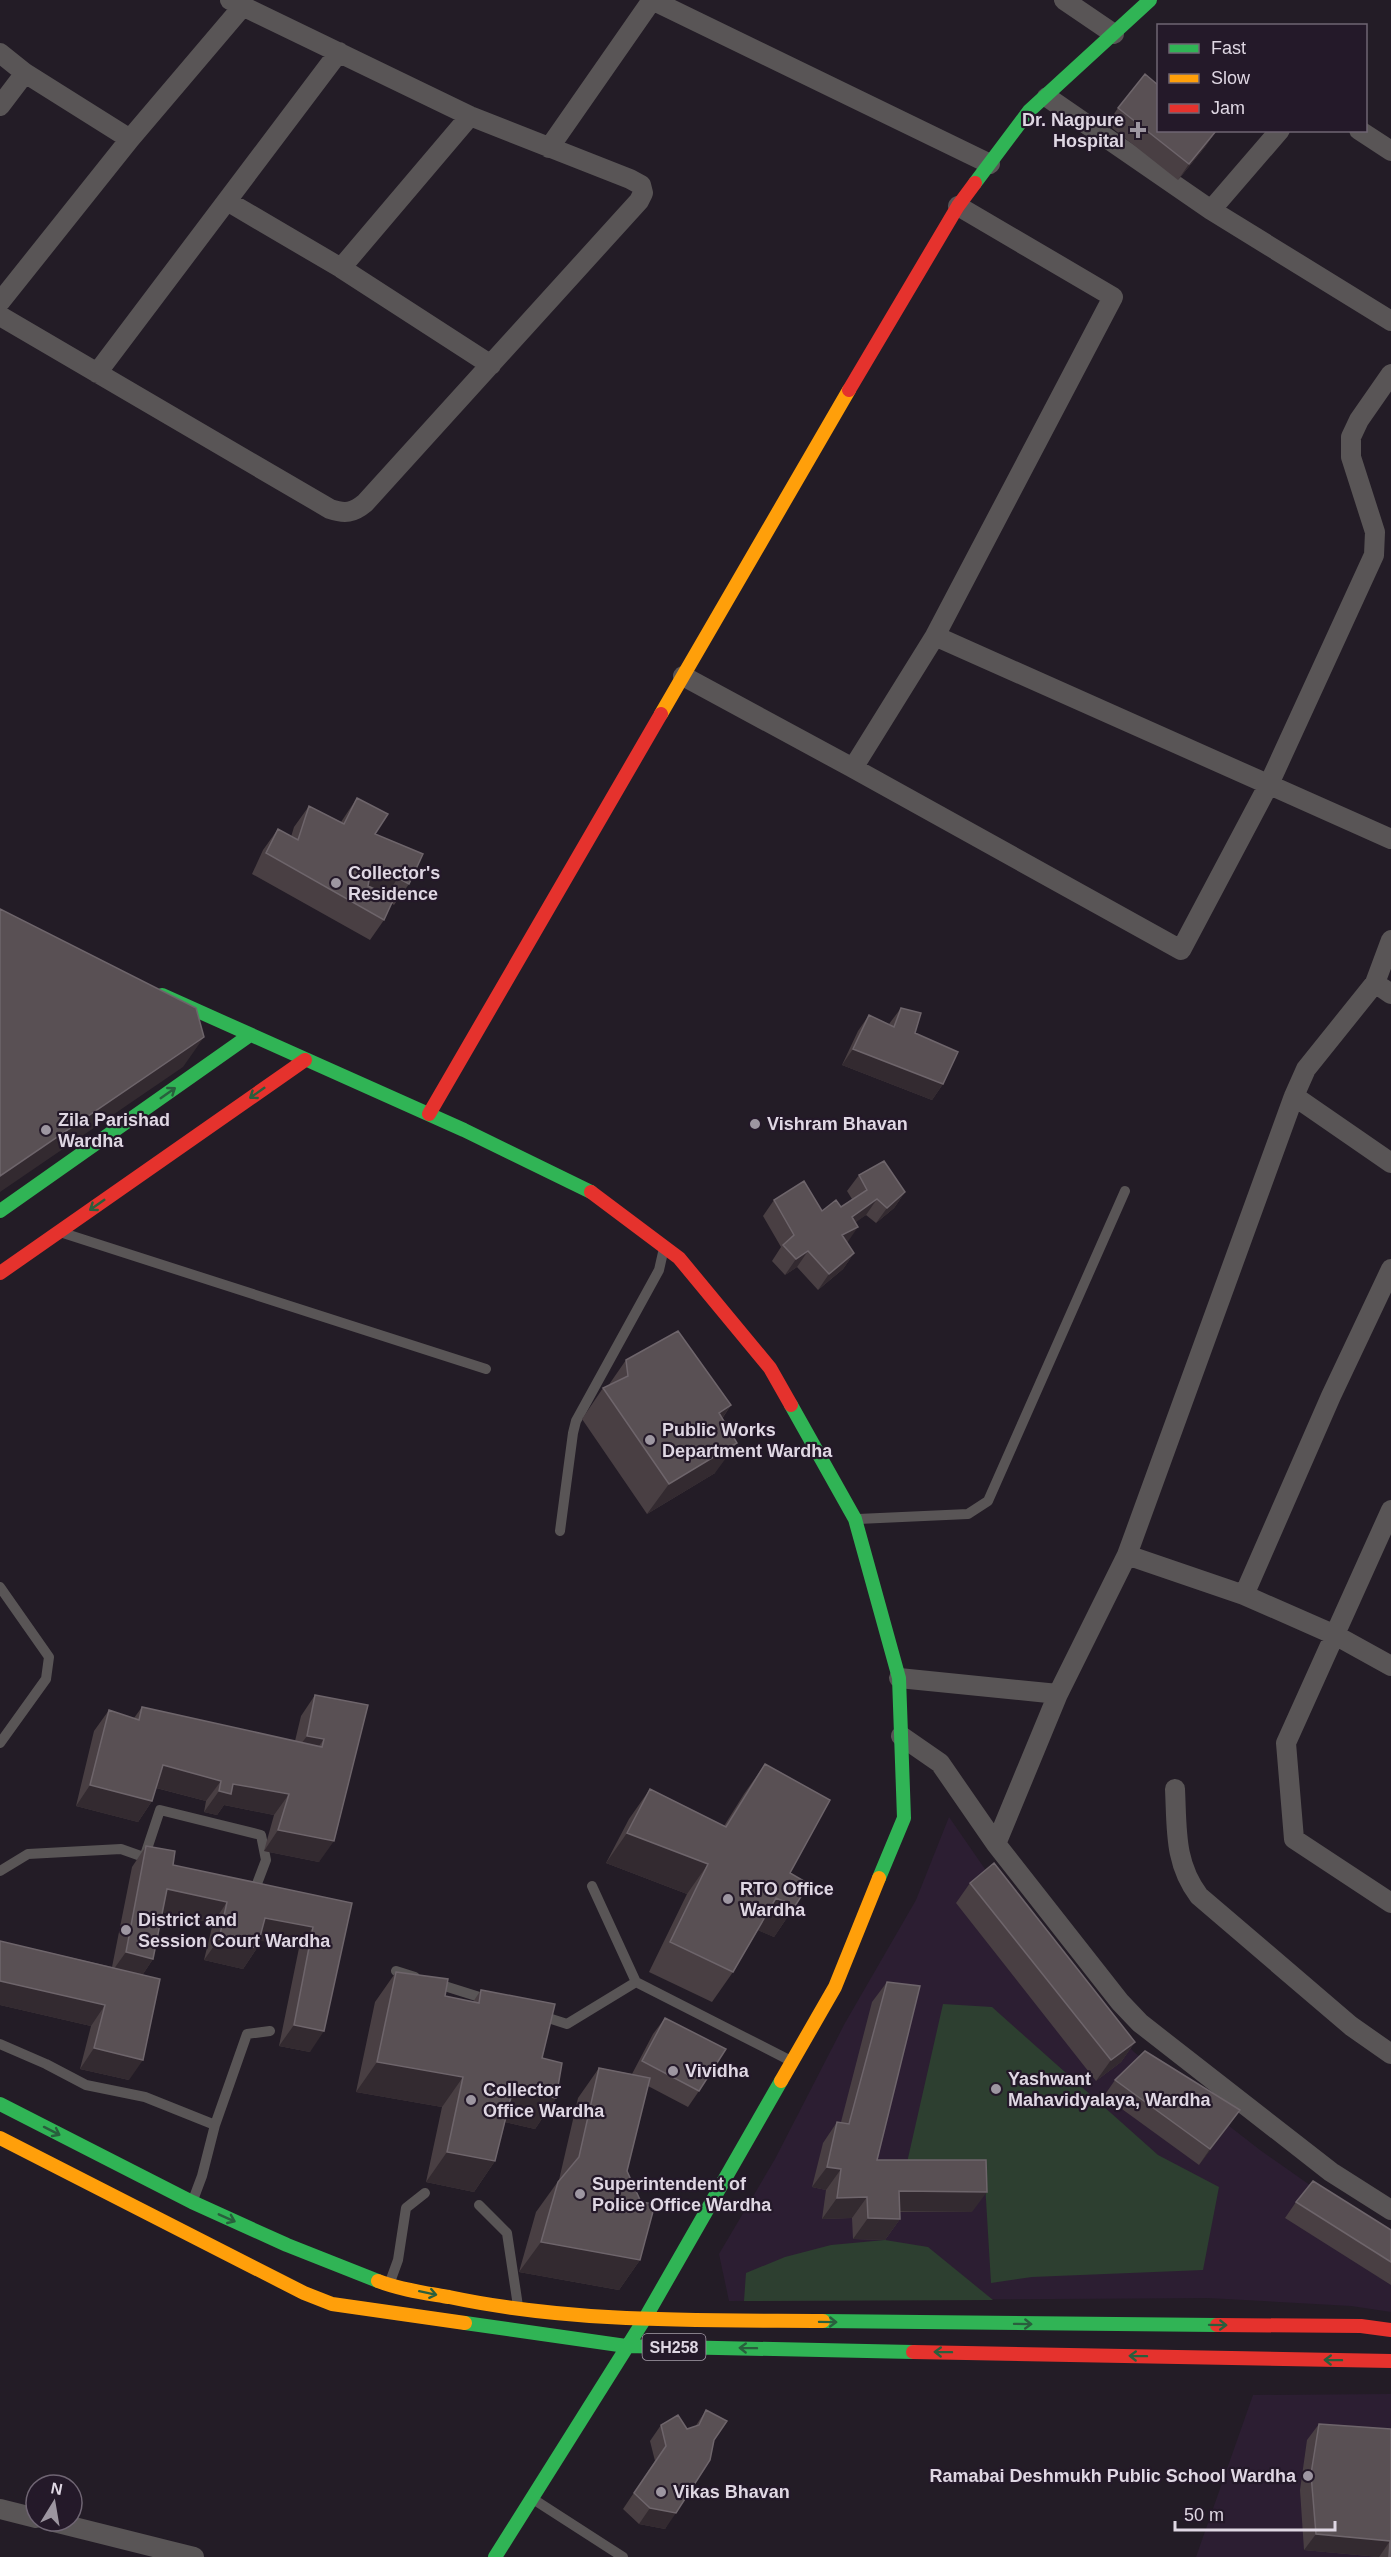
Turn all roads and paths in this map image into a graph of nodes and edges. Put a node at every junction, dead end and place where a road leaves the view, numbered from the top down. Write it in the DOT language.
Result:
graph roads {
  1 [pos="652,0"];
  2 [pos="1064,0"];
  3 [pos="1150,0"];
  4 [pos="236,3"];
  5 [pos="1113,34"];
  6 [pos="339,52"];
  7 [pos="0,53"];
  8 [pos="25,73"];
  9 [pos="1047,97"];
  10 [pos="0,106"];
  11 [pos="470,116"];
  12 [pos="1278,132"];
  13 [pos="1362,132"];
  14 [pos="130,139"];
  15 [pos="549,148"];
  16 [pos="1391,151"];
  17 [pos="990,164"];
  18 [pos="227,201"];
  19 [pos="958,206"];
  20 [pos="1211,210"];
  21 [pos="341,268"];
  22 [pos="0,302"];
  23 [pos="0,316"];
  24 [pos="1391,321"];
  25 [pos="491,365"];
  26 [pos="97,373"];
  27 [pos="1391,374"];
  28 [pos="935,636"];
  29 [pos="683,676"];
  30 [pos="853,768"];
  31 [pos="1269,784"];
  32 [pos="1391,839"];
  33 [pos="1391,940"];
  34 [pos="1375,983"];
  35 [pos="151,989"];
  36 [pos="1391,994"];
  37 [pos="250,1035"];
  38 [pos="305,1060"];
  39 [pos="1294,1096"];
  40 [pos="429,1114"];
  41 [pos="1391,1163"];
  42 [pos="1125,1191"];
  43 [pos="0,1211"];
  44 [pos="58,1232"];
  45 [pos="664,1247"];
  46 [pos="1391,1269"];
  47 [pos="0,1273"];
  48 [pos="486,1369"];
  49 [pos="1390,1517"];
  50 [pos="855,1519"];
  51 [pos="560,1531"];
  52 [pos="1127,1555"];
  53 [pos="0,1587"];
  54 [pos="1244,1595"];
  55 [pos="1335,1635"];
  56 [pos="1391,1666"];
  57 [pos="899,1678"];
  58 [pos="1058,1694"];
  59 [pos="901,1736"];
  60 [pos="0,1743"];
  61 [pos="1175,1789"];
  62 [pos="996,1844"];
  63 [pos="144,1857"];
  64 [pos="165,1865"];
  65 [pos="0,1871"];
  66 [pos="592,1886"];
  67 [pos="256,1889"];
  68 [pos="1391,1903"];
  69 [pos="396,1971"];
  70 [pos="636,1982"];
  71 [pos="499,2003"];
  72 [pos="533,2013"];
  73 [pos="270,2031"];
  74 [pos="0,2044"];
  75 [pos="1391,2054"];
  76 [pos="793,2062"];
  77 [pos="0,2104"];
  78 [pos="214,2125"];
  79 [pos="0,2138"];
  80 [pos="425,2193"];
  81 [pos="479,2205"];
  82 [pos="1391,2210"];
  83 [pos="185,2216"];
  84 [pos="389,2285"];
  85 [pos="471,2302"];
  86 [pos="518,2309"];
  87 [pos="644,2320"];
  88 [pos="468,2324"];
  89 [pos="1391,2330"];
  90 [pos="626,2346"];
  91 [pos="1391,2361"];
  92 [pos="532,2499"];
  93 [pos="0,2509"];
  94 [pos="24,2515"];
  95 [pos="84,2530"];
  96 [pos="194,2557"];
  97 [pos="495,2557"];
  98 [pos="623,2557"];
  1 -- 15 [label="street"];
  1 -- 17 [label="street"];
  2 -- 5 [label="street"];
  3 -- 5 [label="main road"];
  4 -- 6 [label="street"];
  4 -- 14 [label="street"];
  5 -- 9 [label="main road"];
  6 -- 11 [label="street"];
  6 -- 18 [label="street"];
  7 -- 8 [label="street"];
  8 -- 10 [label="street"];
  8 -- 14 [label="street"];
  9 -- 17 [label="main road"];
  9 -- 20 [label="street"];
  11 -- 15 [label="street"];
  11 -- 21 [label="street"];
  12 -- 20 [label="street"];
  13 -- 16 [label="street"];
  14 -- 22 [label="street"];
  15 -- 25 [label="street"];
  17 -- 19 [label="main road"];
  18 -- 21 [label="street"];
  18 -- 26 [label="street"];
  19 -- 28 [label="street"];
  19 -- 29 [label="main road"];
  20 -- 24 [label="street"];
  21 -- 25 [label="street"];
  23 -- 26 [label="street"];
  25 -- 26 [label="street"];
  27 -- 31 [label="street"];
  28 -- 30 [label="street"];
  28 -- 31 [label="street"];
  29 -- 30 [label="street"];
  29 -- 40 [label="main road"];
  30 -- 31 [label="street"];
  31 -- 32 [label="street"];
  33 -- 34 [label="street"];
  34 -- 36 [label="street"];
  34 -- 39 [label="street"];
  35 -- 37 [label="main road"];
  37 -- 38 [label="main road"];
  43 -- 37 [label="main road, one-way"];
  38 -- 40 [label="main road"];
  38 -- 44 [label="main road, one-way"];
  39 -- 41 [label="street"];
  39 -- 52 [label="street"];
  40 -- 45 [label="main road"];
  42 -- 50 [label="lane"];
  44 -- 47 [label="main road"];
  44 -- 48 [label="lane"];
  45 -- 50 [label="main road"];
  45 -- 51 [label="lane"];
  46 -- 54 [label="street"];
  49 -- 55 [label="street"];
  50 -- 57 [label="main road"];
  52 -- 54 [label="street"];
  52 -- 58 [label="street"];
  53 -- 60 [label="lane"];
  54 -- 55 [label="street"];
  55 -- 56 [label="street"];
  55 -- 68 [label="street"];
  57 -- 58 [label="street"];
  57 -- 59 [label="main road"];
  58 -- 62 [label="street"];
  59 -- 62 [label="street"];
  59 -- 76 [label="main road"];
  61 -- 75 [label="street"];
  62 -- 82 [label="street"];
  63 -- 64 [label="lane"];
  63 -- 65 [label="lane"];
  63 -- 67 [label="lane"];
  66 -- 70 [label="lane"];
  69 -- 71 [label="lane"];
  70 -- 72 [label="lane"];
  70 -- 76 [label="lane"];
  73 -- 78 [label="lane"];
  74 -- 78 [label="lane"];
  76 -- 87 [label="main road"];
  77 -- 83 [label="main road, SH258, one-way"];
  78 -- 83 [label="lane"];
  79 -- 83 [label="main road, SH258"];
  80 -- 84 [label="lane"];
  81 -- 86 [label="lane"];
  83 -- 84 [label="main road, SH258, one-way"];
  83 -- 88 [label="main road, SH258"];
  84 -- 85 [label="main road, SH258, one-way"];
  85 -- 86 [label="main road, SH258"];
  85 -- 88 [label="main road"];
  86 -- 87 [label="main road, SH258"];
  87 -- 89 [label="main road, SH258, one-way"];
  87 -- 90 [label="main road"];
  88 -- 90 [label="main road, SH258"];
  91 -- 90 [label="main road, SH258, one-way"];
  90 -- 92 [label="main road"];
  92 -- 97 [label="main road"];
  92 -- 98 [label="lane"];
  93 -- 94 [label="street"];
  95 -- 96 [label="street"];
}
